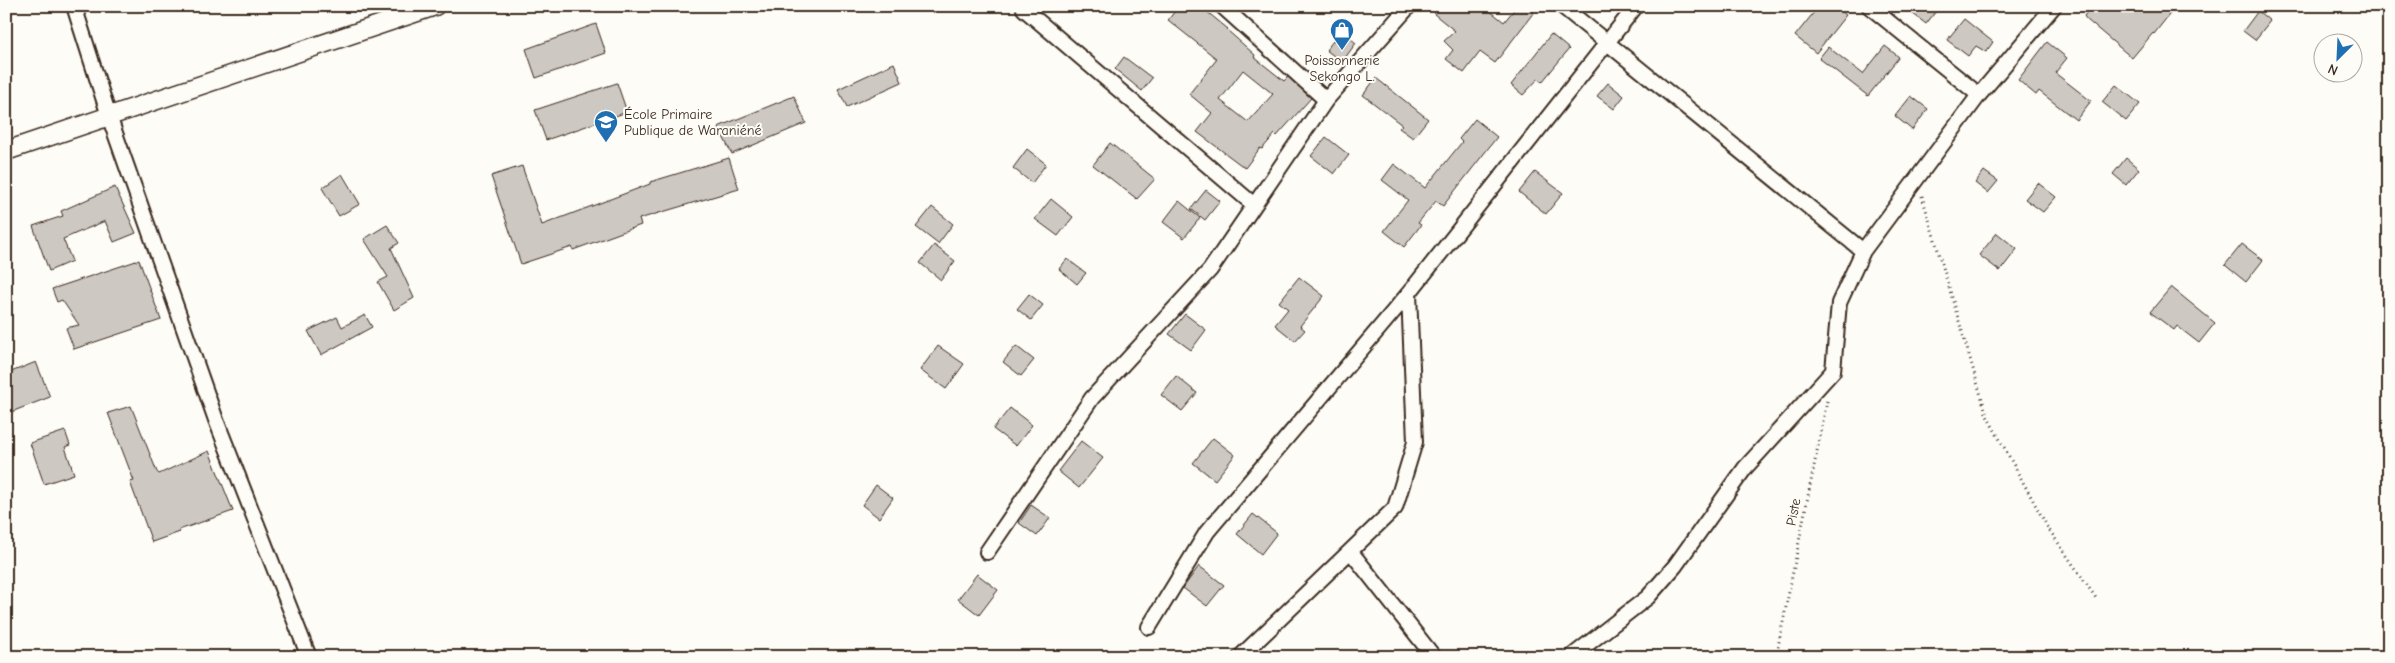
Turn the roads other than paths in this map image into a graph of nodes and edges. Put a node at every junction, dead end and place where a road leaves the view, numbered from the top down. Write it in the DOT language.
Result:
graph roads {
  1 [pos="74,6"];
  2 [pos="435,6"];
  3 [pos="1222,6"];
  4 [pos="1409,6"];
  5 [pos="1562,6"];
  6 [pos="1636,6"];
  7 [pos="1869,6"];
  8 [pos="2054,6"];
  9 [pos="1024,9"];
  10 [pos="1608,42"];
  11 [pos="1978,95"];
  12 [pos="1326,100"];
  13 [pos="109,116"];
  14 [pos="6,152"];
  15 [pos="1254,205"];
  16 [pos="1863,250"];
  17 [pos="1409,293"];
  18 [pos="987,552"];
  19 [pos="1351,552"];
  20 [pos="1149,627"];
  21 [pos="309,657"];
  22 [pos="1240,657"];
  23 [pos="1434,657"];
  24 [pos="1570,657"];
  1 -- 13 [label="street"];
  2 -- 13 [label="street"];
  3 -- 12 [label="street"];
  4 -- 12 [label="street"];
  5 -- 10 [label="street"];
  6 -- 10 [label="street"];
  7 -- 11 [label="street"];
  8 -- 11 [label="street"];
  9 -- 15 [label="street"];
  10 -- 16 [label="street"];
  10 -- 17 [label="street"];
  11 -- 16 [label="street"];
  12 -- 15 [label="street"];
  13 -- 14 [label="street"];
  13 -- 21 [label="street"];
  15 -- 18 [label="street"];
  16 -- 24 [label="street"];
  17 -- 19 [label="street"];
  17 -- 20 [label="street"];
  19 -- 22 [label="street"];
  19 -- 23 [label="street"];
}
